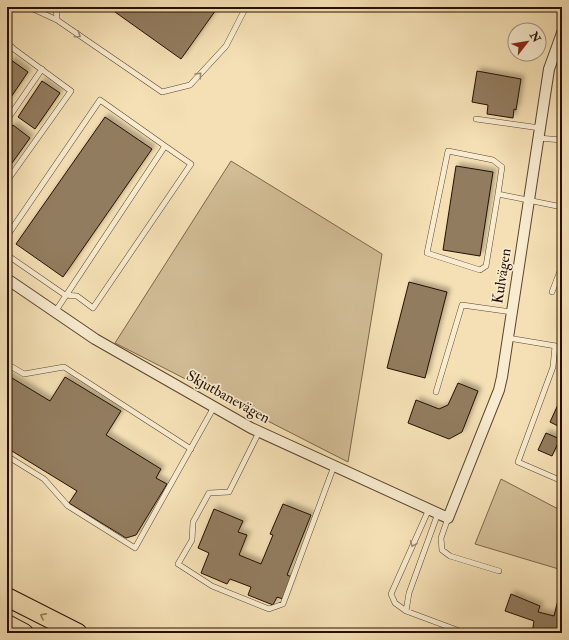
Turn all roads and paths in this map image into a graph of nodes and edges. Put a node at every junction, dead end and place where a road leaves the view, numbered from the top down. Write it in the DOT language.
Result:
graph roads {
  1 [pos="29,7"];
  2 [pos="56,7"];
  3 [pos="246,7"];
  4 [pos="57,20"];
  5 [pos="562,33"];
  6 [pos="7,44"];
  7 [pos="12,47"];
  8 [pos="559,52"];
  9 [pos="7,54"];
  10 [pos="42,70"];
  11 [pos="476,119"];
  12 [pos="7,120"];
  13 [pos="539,133"];
  14 [pos="562,140"];
  15 [pos="165,146"];
  16 [pos="7,181"];
  17 [pos="498,194"];
  18 [pos="529,199"];
  19 [pos="562,207"];
  20 [pos="7,236"];
  21 [pos="7,255"];
  22 [pos="562,266"];
  23 [pos="7,279"];
  24 [pos="552,292"];
  25 [pos="65,295"];
  26 [pos="55,312"];
  27 [pos="512,312"];
  28 [pos="508,338"];
  29 [pos="555,346"];
  30 [pos="562,347"];
  31 [pos="7,364"];
  32 [pos="436,392"];
  33 [pos="214,407"];
  34 [pos="259,432"];
  35 [pos="191,449"];
  36 [pos="7,456"];
  37 [pos="334,466"];
  38 [pos="562,481"];
  39 [pos="429,509"];
  40 [pos="438,513"];
  41 [pos="448,518"];
  42 [pos="499,571"];
  43 [pos="7,597"];
  44 [pos="406,611"];
  45 [pos="7,624"];
  46 [pos="24,633"];
  47 [pos="78,633"];
  48 [pos="464,633"];
  1 -- 4 [label="lane"];
  2 -- 4 [label="lane"];
  4 -- 3 [label="lane, one-way"];
  5 -- 8 [label="street, Kulvägen"];
  6 -- 7 [label="lane"];
  7 -- 9 [label="lane"];
  7 -- 10 [label="lane"];
  8 -- 13 [label="street, Kulvägen"];
  10 -- 12 [label="lane"];
  10 -- 16 [label="lane"];
  11 -- 13 [label="lane"];
  13 -- 14 [label="lane"];
  13 -- 18 [label="street, Kulvägen"];
  15 -- 20 [label="lane"];
  15 -- 25 [label="lane"];
  15 -- 25 [label="lane"];
  17 -- 17 [label="lane"];
  17 -- 18 [label="lane"];
  18 -- 19 [label="lane"];
  18 -- 27 [label="street, Kulvägen"];
  21 -- 25 [label="lane"];
  22 -- 24 [label="lane"];
  23 -- 26 [label="street, Skjutbanevägen"];
  25 -- 26 [label="lane"];
  26 -- 33 [label="street, Skjutbanevägen"];
  27 -- 28 [label="street, Kulvägen"];
  27 -- 32 [label="lane"];
  28 -- 29 [label="lane"];
  28 -- 41 [label="street, Kulvägen"];
  29 -- 30 [label="lane"];
  29 -- 38 [label="lane"];
  31 -- 35 [label="lane"];
  33 -- 34 [label="street, Skjutbanevägen"];
  33 -- 35 [label="lane"];
  34 -- 37 [label="street, Skjutbanevägen"];
  34 -- 37 [label="lane"];
  35 -- 36 [label="lane"];
  37 -- 39 [label="street, Skjutbanevägen"];
  39 -- 40 [label="street, Skjutbanevägen"];
  39 -- 44 [label="lane, one-way"];
  40 -- 41 [label="street, Skjutbanevägen"];
  40 -- 44 [label="lane"];
  41 -- 42 [label="lane"];
  47 -- 43 [label="highway, one-way"];
  44 -- 48 [label="lane"];
  45 -- 46 [label="highway"];
}
